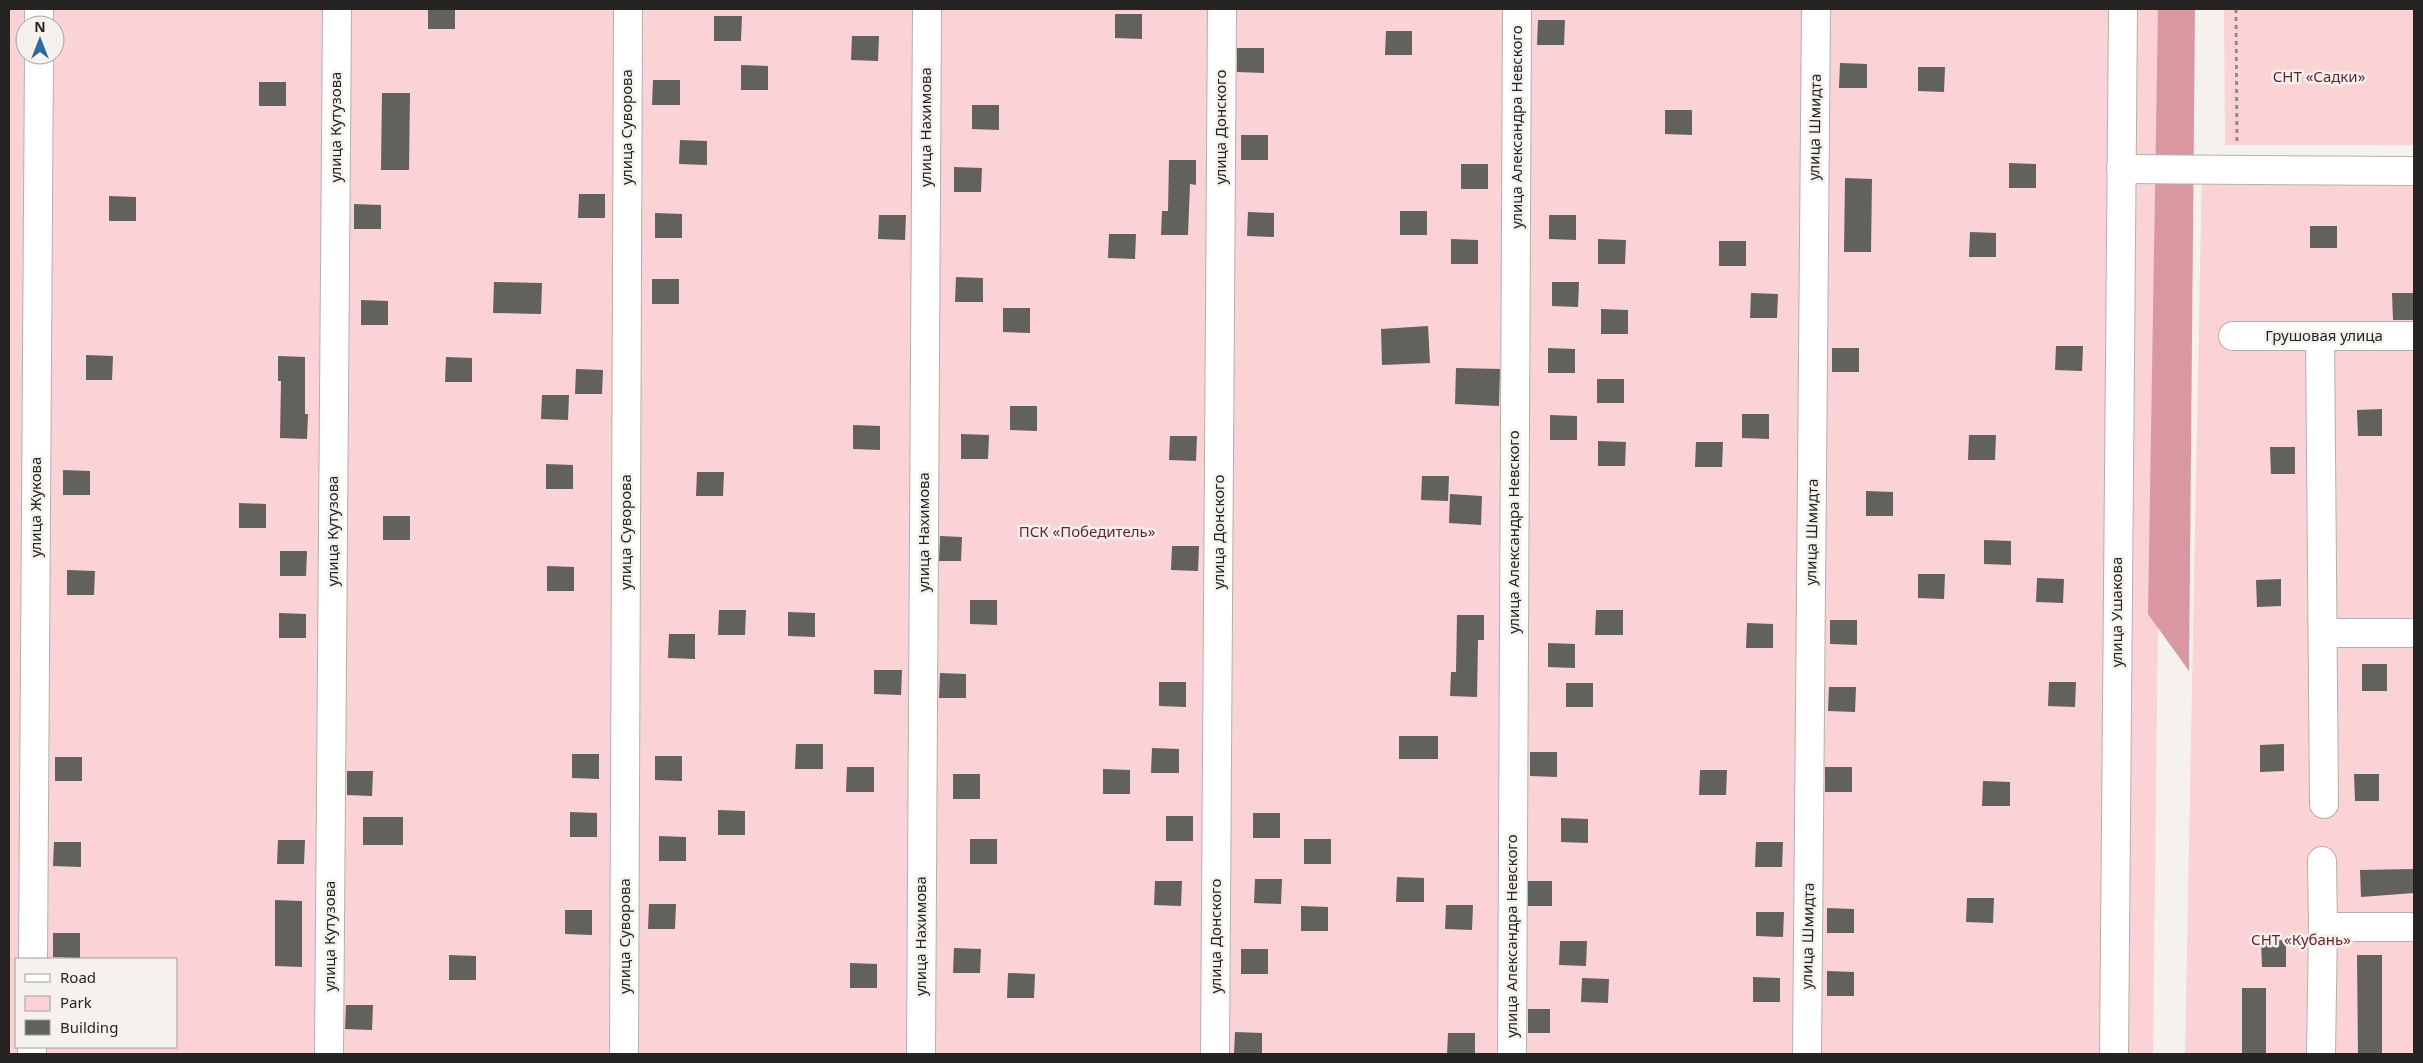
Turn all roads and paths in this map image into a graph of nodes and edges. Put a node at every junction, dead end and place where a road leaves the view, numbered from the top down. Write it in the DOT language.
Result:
graph roads {
  1 [pos="336,9"];
  2 [pos="628,9"];
  3 [pos="927,9"];
  4 [pos="1222,9"];
  5 [pos="1517,9"];
  6 [pos="1816,9"];
  7 [pos="2123,9"];
  8 [pos="2236,9"];
  9 [pos="39,65"];
  10 [pos="2121,169"];
  11 [pos="2223,170"];
  12 [pos="2414,171"];
  13 [pos="2233,336"];
  14 [pos="2320,336"];
  15 [pos="2414,336"];
  16 [pos="2414,633"];
  17 [pos="2324,634"];
  18 [pos="2324,804"];
  19 [pos="2322,861"];
  20 [pos="2324,927"];
  21 [pos="2414,928"];
  22 [pos="33,958"];
  23 [pos="329,1054"];
  24 [pos="624,1054"];
  25 [pos="920,1054"];
  26 [pos="1215,1054"];
  27 [pos="1512,1054"];
  28 [pos="1807,1054"];
  29 [pos="2114,1054"];
  30 [pos="2321,1054"];
  1 -- 23 [label="street, улица Кутузова"];
  2 -- 24 [label="street, улица Суворова"];
  3 -- 25 [label="street, улица Нахимова"];
  4 -- 26 [label="street, улица Донского"];
  5 -- 27 [label="street, улица Александра Невского"];
  6 -- 28 [label="street, улица Шмидта"];
  7 -- 10 [label="street, улица Ушакова"];
  8 -- 11 [label="path"];
  9 -- 22 [label="street, улица Жукова"];
  10 -- 11 [label="street"];
  10 -- 29 [label="street, улица Ушакова"];
  11 -- 12 [label="street"];
  13 -- 14 [label="street, Грушовая улица"];
  14 -- 15 [label="street, Грушовая улица"];
  14 -- 17 [label="street"];
  16 -- 17 [label="street"];
  17 -- 18 [label="street"];
  19 -- 20 [label="street"];
  20 -- 21 [label="street"];
  20 -- 30 [label="street"];
}
